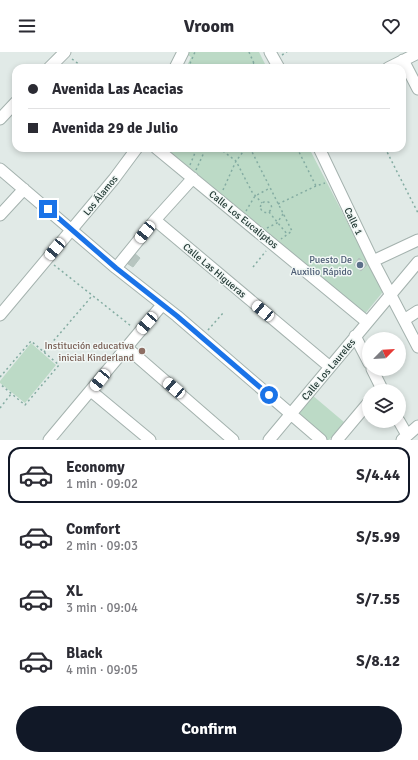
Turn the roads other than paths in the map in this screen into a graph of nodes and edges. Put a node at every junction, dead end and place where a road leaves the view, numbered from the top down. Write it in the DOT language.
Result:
graph roads {
  1 [pos="64,52"];
  2 [pos="183,52"];
  3 [pos="270,52"];
  4 [pos="418,53"];
  5 [pos="404,60"];
  6 [pos="53,64"];
  7 [pos="177,64"];
  8 [pos="276,64"];
  9 [pos="396,64"];
  10 [pos="406,64"];
  11 [pos="406,64"];
  12 [pos="418,89"];
  13 [pos="12,106"];
  14 [pos="0,119"];
  15 [pos="134,152"];
  16 [pos="161,152"];
  17 [pos="321,152"];
  18 [pos="0,169"];
  19 [pos="193,178"];
  20 [pos="24,189"];
  21 [pos="0,215"];
  22 [pos="155,220"];
  23 [pos="71,230"];
  24 [pos="418,240"];
  25 [pos="373,261"];
  26 [pos="418,262"];
  27 [pos="116,268"];
  28 [pos="391,294"];
  29 [pos="162,305"];
  30 [pos="418,311"];
  31 [pos="0,315"];
  32 [pos="404,320"];
  33 [pos="367,322"];
  34 [pos="355,336"];
  35 [pos="126,347"];
  36 [pos="418,347"];
  37 [pos="362,350"];
  38 [pos="330,366"];
  39 [pos="91,391"];
  40 [pos="362,410"];
  41 [pos="291,414"];
  42 [pos="418,426"];
  43 [pos="401,428"];
  44 [pos="404,438"];
  45 [pos="49,440"];
  46 [pos="150,440"];
  47 [pos="233,440"];
  48 [pos="269,440"];
  49 [pos="321,440"];
  50 [pos="337,440"];
  1 -- 6 [label="street"];
  2 -- 7 [label="street"];
  3 -- 8 [label="street"];
  4 -- 5 [label="street"];
  5 -- 9 [label="street"];
  5 -- 10 [label="street"];
  11 -- 12 [label="street"];
  13 -- 14 [label="street"];
  15 -- 23 [label="street, Los Álamos"];
  16 -- 19 [label="street, Calle Los Eucaliptos"];
  17 -- 25 [label="street, Calle 1"];
  18 -- 20 [label="street"];
  19 -- 22 [label="street"];
  19 -- 33 [label="street, Calle Los Eucaliptos"];
  20 -- 21 [label="street"];
  20 -- 23 [label="street"];
  22 -- 27 [label="street"];
  22 -- 38 [label="street, Calle Las Higueras"];
  23 -- 27 [label="street"];
  23 -- 31 [label="street, Los Álamos"];
  24 -- 25 [label="street"];
  25 -- 28 [label="street, Calle 1"];
  26 -- 28 [label="street, Calle Los Laureles"];
  27 -- 29 [label="street"];
  28 -- 32 [label="street, Calle 1"];
  28 -- 33 [label="street, Calle Los Laureles"];
  29 -- 35 [label="street"];
  29 -- 41 [label="street"];
  30 -- 32 [label="street"];
  32 -- 36 [label="street, Calle 1"];
  33 -- 34 [label="street, Calle Los Laureles"];
  34 -- 37 [label="street"];
  34 -- 38 [label="street, Calle Los Laureles"];
  35 -- 39 [label="street"];
  35 -- 47 [label="street"];
  38 -- 41 [label="street, Calle Los Laureles"];
  39 -- 45 [label="street"];
  39 -- 46 [label="street"];
  40 -- 50 [label="street"];
  41 -- 48 [label="street, Calle Los Laureles"];
  41 -- 49 [label="street"];
  42 -- 44 [label="street"];
  43 -- 44 [label="street"];
}
